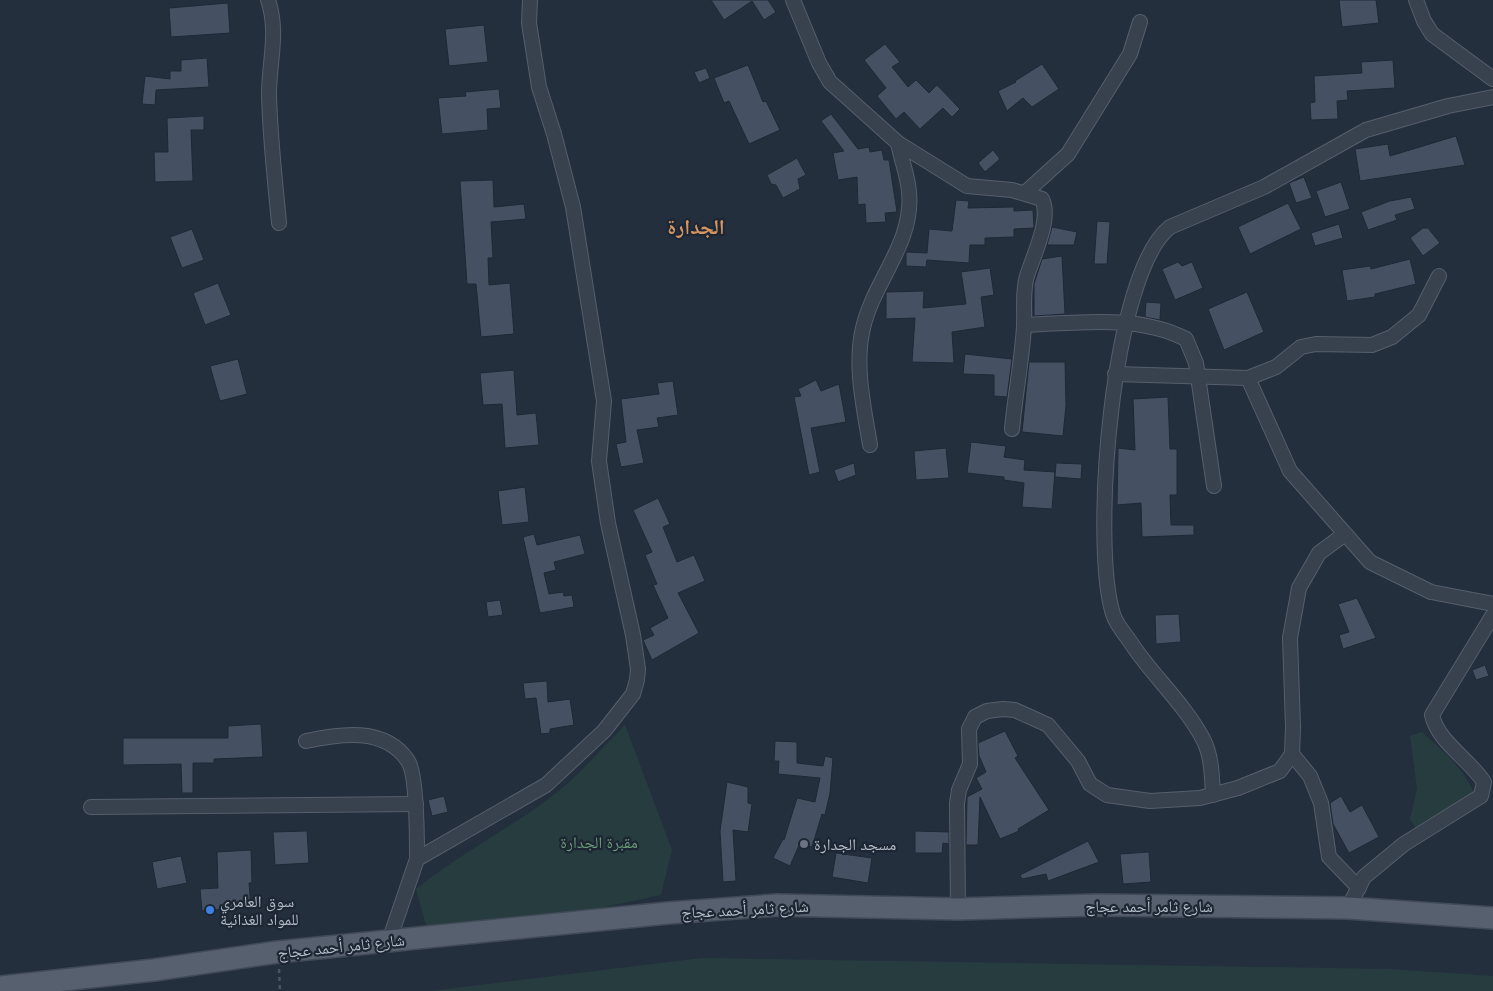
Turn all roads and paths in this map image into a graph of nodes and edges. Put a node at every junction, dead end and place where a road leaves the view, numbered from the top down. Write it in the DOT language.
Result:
graph roads {
  1 [pos="268,0"];
  2 [pos="530,0"];
  3 [pos="793,0"];
  4 [pos="1416,0"];
  5 [pos="1140,22"];
  6 [pos="1493,79"];
  7 [pos="1493,96"];
  8 [pos="898,143"];
  9 [pos="1024,193"];
  10 [pos="279,224"];
  11 [pos="1439,276"];
  12 [pos="1127,322"];
  13 [pos="1024,325"];
  14 [pos="1115,374"];
  15 [pos="1198,378"];
  16 [pos="1248,378"];
  17 [pos="1012,429"];
  18 [pos="870,445"];
  19 [pos="1214,486"];
  20 [pos="1345,534"];
  21 [pos="1493,604"];
  22 [pos="1493,615"];
  23 [pos="306,741"];
  24 [pos="1292,754"];
  25 [pos="1213,795"];
  26 [pos="416,804"];
  27 [pos="91,807"];
  28 [pos="417,859"];
  29 [pos="1359,888"];
  30 [pos="1348,908"];
  31 [pos="958,909"];
  32 [pos="1493,918"];
  33 [pos="389,941"];
  34 [pos="0,987"];
  1 -- 10 [label="street"];
  2 -- 28 [label="street"];
  3 -- 8 [label="street"];
  4 -- 6 [label="street"];
  5 -- 9 [label="street"];
  7 -- 12 [label="street"];
  8 -- 9 [label="street"];
  8 -- 18 [label="street"];
  9 -- 13 [label="street"];
  11 -- 16 [label="street"];
  12 -- 13 [label="street"];
  12 -- 14 [label="street"];
  12 -- 15 [label="street"];
  13 -- 17 [label="street"];
  14 -- 15 [label="street"];
  14 -- 25 [label="street"];
  15 -- 16 [label="street"];
  15 -- 19 [label="street"];
  16 -- 20 [label="street"];
  20 -- 21 [label="street"];
  20 -- 24 [label="street"];
  22 -- 29 [label="street"];
  23 -- 26 [label="street"];
  24 -- 25 [label="street"];
  24 -- 29 [label="street"];
  25 -- 31 [label="street"];
  26 -- 27 [label="street"];
  26 -- 28 [label="street"];
  28 -- 33 [label="street"];
  29 -- 30 [label="street"];
  30 -- 31 [label="main road, شارع ثامر أحمد عجاج"];
  30 -- 32 [label="main road, شارع ثامر أحمد عجاج"];
  31 -- 33 [label="main road, شارع ثامر أحمد عجاج"];
  33 -- 34 [label="main road, شارع ثامر أحمد عجاج"];
}
